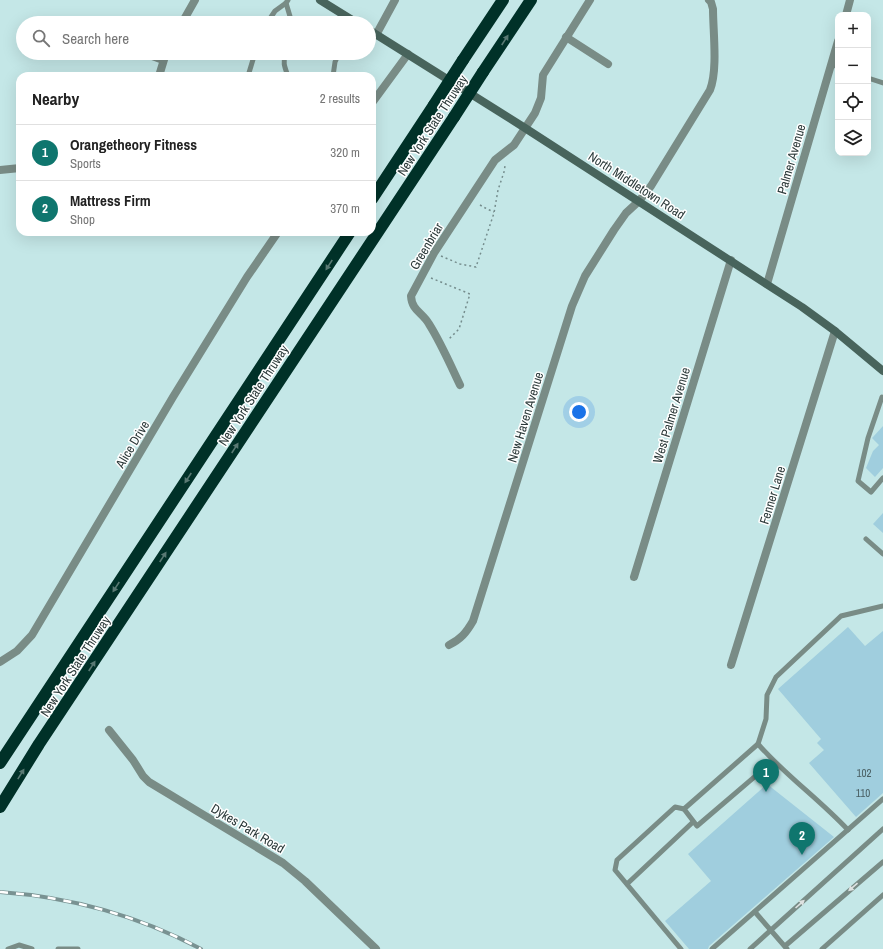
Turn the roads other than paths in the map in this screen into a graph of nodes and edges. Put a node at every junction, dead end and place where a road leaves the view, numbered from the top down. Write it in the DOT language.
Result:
graph roads {
  1 [pos="195,0"];
  2 [pos="320,0"];
  3 [pos="395,0"];
  4 [pos="503,0"];
  5 [pos="531,0"];
  6 [pos="590,0"];
  7 [pos="709,0"];
  8 [pos="850,0"];
  9 [pos="287,1"];
  10 [pos="847,12"];
  11 [pos="186,16"];
  12 [pos="272,16"];
  13 [pos="290,16"];
  14 [pos="345,16"];
  15 [pos="376,28"];
  16 [pos="376,34"];
  17 [pos="566,37"];
  18 [pos="408,54"];
  19 [pos="164,60"];
  20 [pos="253,60"];
  21 [pos="284,60"];
  22 [pos="336,60"];
  23 [pos="608,64"];
  24 [pos="835,66"];
  25 [pos="160,72"];
  26 [pos="249,72"];
  27 [pos="286,72"];
  28 [pos="334,72"];
  29 [pos="871,79"];
  30 [pos="883,83"];
  31 [pos="376,98"];
  32 [pos="525,128"];
  33 [pos="16,168"];
  34 [pos="0,170"];
  35 [pos="376,193"];
  36 [pos="639,201"];
  37 [pos="376,235"];
  38 [pos="275,236"];
  39 [pos="347,236"];
  40 [pos="375,236"];
  41 [pos="731,260"];
  42 [pos="767,284"];
  43 [pos="835,331"];
  44 [pos="883,371"];
  45 [pos="460,385"];
  46 [pos="883,397"];
  47 [pos="883,478"];
  48 [pos="866,539"];
  49 [pos="883,554"];
  50 [pos="634,577"];
  51 [pos="883,606"];
  52 [pos="449,645"];
  53 [pos="0,662"];
  54 [pos="731,665"];
  55 [pos="109,730"];
  56 [pos="758,744"];
  57 [pos="773,761"];
  58 [pos="0,763"];
  59 [pos="882,802"];
  60 [pos="0,808"];
  61 [pos="684,809"];
  62 [pos="693,822"];
  63 [pos="883,829"];
  64 [pos="848,830"];
  65 [pos="883,862"];
  66 [pos="627,884"];
  67 [pos="883,895"];
  68 [pos="755,912"];
  69 [pos="771,930"];
  70 [pos="786,948"];
  71 [pos="8,949"];
  72 [pos="32,949"];
  73 [pos="58,949"];
  74 [pos="78,949"];
  75 [pos="376,949"];
  76 [pos="681,949"];
  77 [pos="712,949"];
  78 [pos="750,949"];
  79 [pos="822,949"];
  1 -- 11 [label="street"];
  2 -- 14 [label="street"];
  3 -- 15 [label="street"];
  4 -- 35 [label="highway, New York State Thruway, bridge"];
  37 -- 5 [label="highway, New York State Thruway, one-way, bridge"];
  6 -- 17 [label="street, Greenbriar"];
  7 -- 36 [label="street, New Haven Avenue"];
  8 -- 10 [label="street"];
  9 -- 12 [label="lane"];
  9 -- 13 [label="lane"];
  16 -- 18 [label="street, North Middletown Road"];
  17 -- 23 [label="street"];
  17 -- 32 [label="street, Greenbriar"];
  18 -- 31 [label="street"];
  18 -- 32 [label="street, North Middletown Road"];
  19 -- 25 [label="street"];
  20 -- 26 [label="lane"];
  21 -- 27 [label="lane"];
  22 -- 28 [label="lane"];
  24 -- 42 [label="street, Palmer Avenue"];
  29 -- 30 [label="lane"];
  32 -- 36 [label="street, North Middletown Road"];
  32 -- 45 [label="street, Greenbriar"];
  33 -- 34 [label="street"];
  36 -- 41 [label="street, North Middletown Road"];
  36 -- 52 [label="street, New Haven Avenue"];
  38 -- 53 [label="street, Alice Drive"];
  39 -- 58 [label="highway, New York State Thruway, one-way"];
  60 -- 40 [label="highway, New York State Thruway, one-way, bridge"];
  41 -- 42 [label="street, North Middletown Road"];
  41 -- 50 [label="street, West Palmer Avenue"];
  42 -- 43 [label="street, North Middletown Road"];
  43 -- 44 [label="street, North Middletown Road"];
  43 -- 54 [label="street, Fenner Lane"];
  46 -- 47 [label="lane"];
  48 -- 49 [label="lane"];
  51 -- 56 [label="lane"];
  55 -- 75 [label="street, Dykes Park Road"];
  56 -- 57 [label="lane"];
  56 -- 61 [label="lane"];
  57 -- 62 [label="lane"];
  57 -- 64 [label="lane"];
  59 -- 64 [label="lane"];
  61 -- 62 [label="lane"];
  61 -- 66 [label="lane"];
  62 -- 66 [label="lane"];
  69 -- 63 [label="lane, one-way"];
  64 -- 68 [label="lane"];
  65 -- 70 [label="lane, one-way"];
  66 -- 76 [label="lane"];
  67 -- 79 [label="lane"];
  68 -- 69 [label="lane"];
  68 -- 77 [label="lane"];
  69 -- 70 [label="lane"];
  69 -- 78 [label="lane"];
  71 -- 72 [label="lane"];
  73 -- 74 [label="lane"];
}
